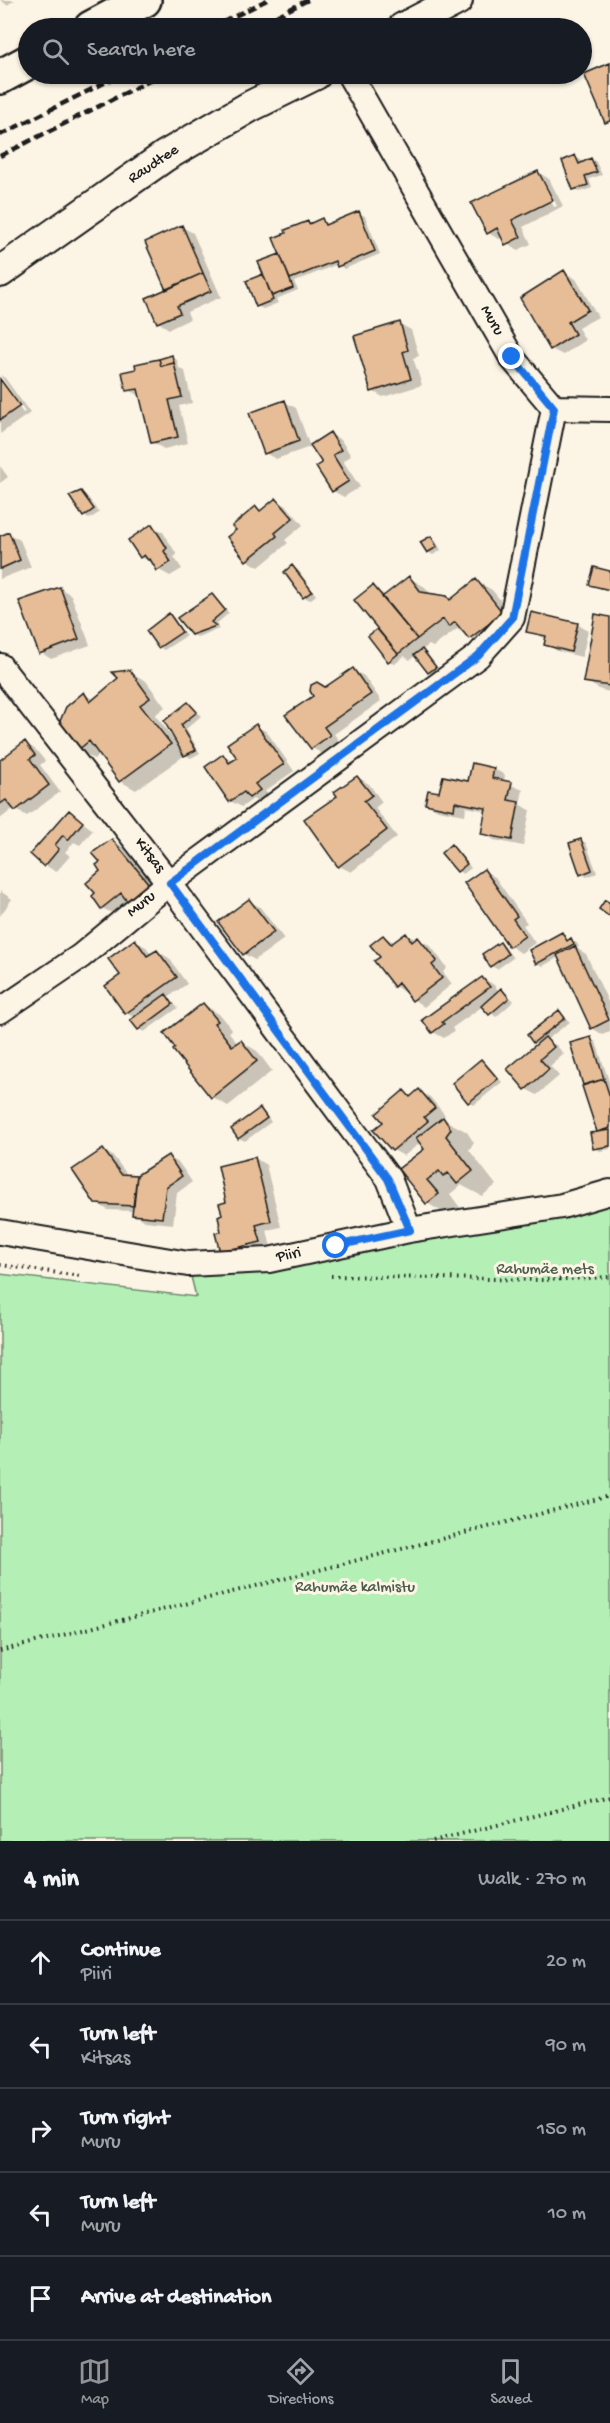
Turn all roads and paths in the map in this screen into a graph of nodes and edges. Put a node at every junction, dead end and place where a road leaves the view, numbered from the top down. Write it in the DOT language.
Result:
graph roads {
  1 [pos="144,0"];
  2 [pos="457,0"];
  3 [pos="110,18"];
  4 [pos="422,18"];
  5 [pos="18,67"];
  6 [pos="0,77"];
  7 [pos="296,84"];
  8 [pos="355,84"];
  9 [pos="0,272"];
  10 [pos="554,408"];
  11 [pos="610,409"];
  12 [pos="0,666"];
  13 [pos="170,883"];
  14 [pos="0,1011"];
  15 [pos="610,1192"];
  16 [pos="410,1230"];
  17 [pos="0,1232"];
  18 [pos="610,1496"];
  19 [pos="0,1651"];
  20 [pos="610,1797"];
  21 [pos="433,1841"];
  1 -- 3 [label="main road"];
  2 -- 4 [label="street"];
  5 -- 6 [label="main road"];
  7 -- 9 [label="street, Raudtee"];
  8 -- 10 [label="street, Muru"];
  10 -- 11 [label="street"];
  10 -- 13 [label="street, Muru"];
  12 -- 13 [label="street, Kitsas"];
  13 -- 14 [label="street, Muru"];
  13 -- 16 [label="street, Kitsas"];
  15 -- 16 [label="street, Piiri"];
  16 -- 17 [label="street, Piiri"];
  18 -- 19 [label="path"];
  20 -- 21 [label="path"];
}
